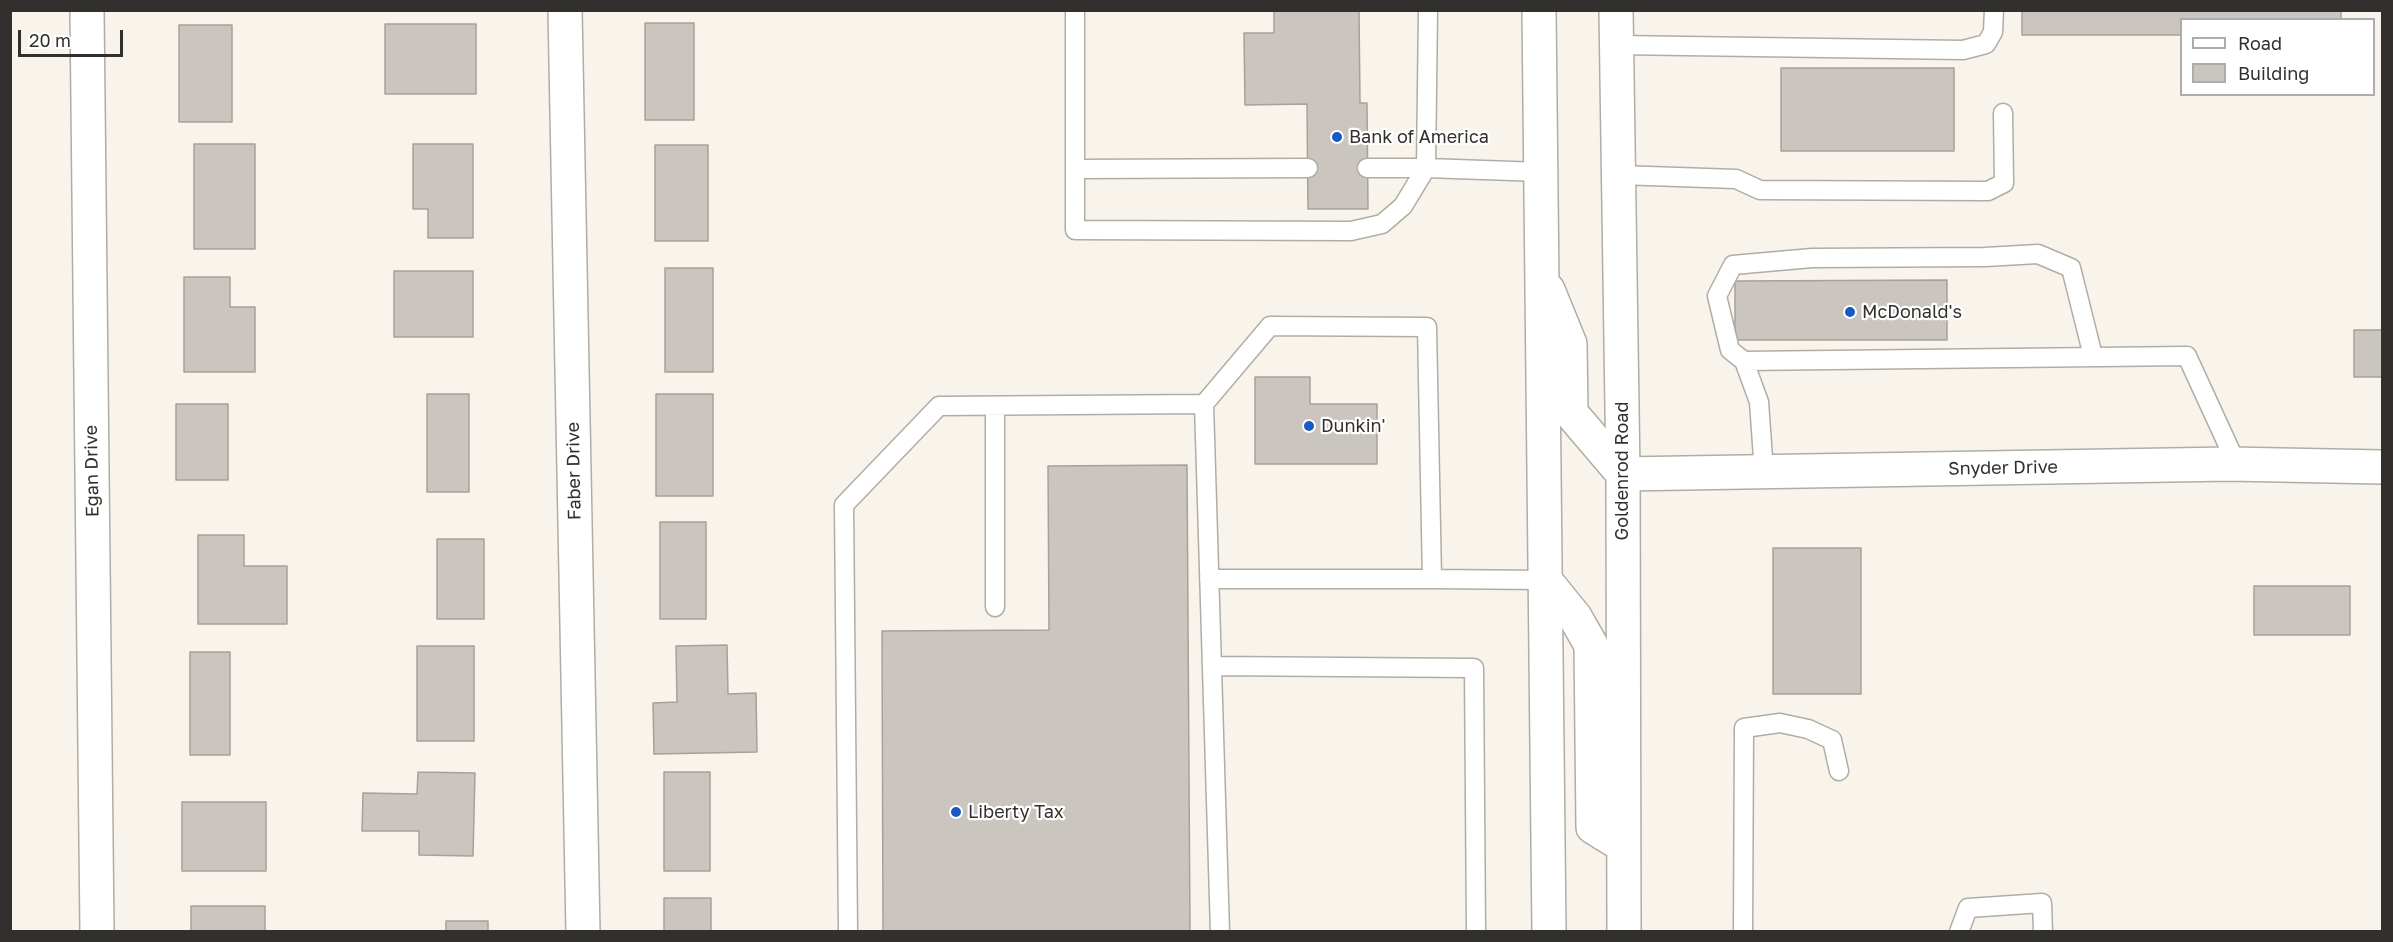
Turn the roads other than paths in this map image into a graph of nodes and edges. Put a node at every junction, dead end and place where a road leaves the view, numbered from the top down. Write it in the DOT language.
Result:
graph roads {
  1 [pos="87,10"];
  2 [pos="565,10"];
  3 [pos="1075,10"];
  4 [pos="1428,10"];
  5 [pos="1539,10"];
  6 [pos="1616,10"];
  7 [pos="1994,10"];
  8 [pos="1617,45"];
  9 [pos="2003,113"];
  10 [pos="1308,168"];
  11 [pos="1367,168"];
  12 [pos="1426,168"];
  13 [pos="1075,169"];
  14 [pos="1541,172"];
  15 [pos="1619,175"];
  16 [pos="1541,271"];
  17 [pos="2093,356"];
  18 [pos="1744,361"];
  19 [pos="1204,404"];
  20 [pos="995,406"];
  21 [pos="2237,465"];
  22 [pos="2382,468"];
  23 [pos="1764,472"];
  24 [pos="1623,474"];
  25 [pos="1209,579"];
  26 [pos="1431,579"];
  27 [pos="1545,580"];
  28 [pos="995,607"];
  29 [pos="1213,666"];
  30 [pos="1839,771"];
  31 [pos="1622,845"];
  32 [pos="98,932"];
  33 [pos="583,932"];
  34 [pos="848,932"];
  35 [pos="1220,932"];
  36 [pos="1476,932"];
  37 [pos="1549,932"];
  38 [pos="1624,932"];
  39 [pos="1743,932"];
  40 [pos="1959,932"];
  41 [pos="2043,932"];
  1 -- 32 [label="street, Egan Drive"];
  2 -- 33 [label="street, Faber Drive"];
  3 -- 13 [label="lane"];
  4 -- 12 [label="lane"];
  5 -- 14 [label="street"];
  6 -- 8 [label="street, Goldenrod Road"];
  7 -- 8 [label="lane"];
  8 -- 15 [label="street, Goldenrod Road"];
  9 -- 15 [label="lane"];
  10 -- 13 [label="lane"];
  11 -- 12 [label="lane"];
  12 -- 13 [label="lane"];
  12 -- 14 [label="lane"];
  14 -- 16 [label="street"];
  15 -- 24 [label="street, Goldenrod Road"];
  16 -- 24 [label="street"];
  16 -- 27 [label="street"];
  17 -- 18 [label="lane"];
  17 -- 18 [label="lane"];
  17 -- 21 [label="lane"];
  18 -- 23 [label="lane"];
  19 -- 20 [label="lane"];
  19 -- 25 [label="lane"];
  19 -- 26 [label="lane"];
  20 -- 28 [label="lane"];
  20 -- 34 [label="lane"];
  21 -- 22 [label="street, Snyder Drive"];
  21 -- 23 [label="street, Snyder Drive"];
  23 -- 24 [label="street, Snyder Drive"];
  24 -- 31 [label="street, Goldenrod Road"];
  25 -- 26 [label="lane"];
  25 -- 29 [label="lane"];
  26 -- 27 [label="lane"];
  27 -- 31 [label="street"];
  27 -- 37 [label="street"];
  29 -- 35 [label="lane"];
  29 -- 36 [label="lane"];
  30 -- 39 [label="lane"];
  31 -- 38 [label="street, Goldenrod Road"];
  40 -- 41 [label="lane"];
}
